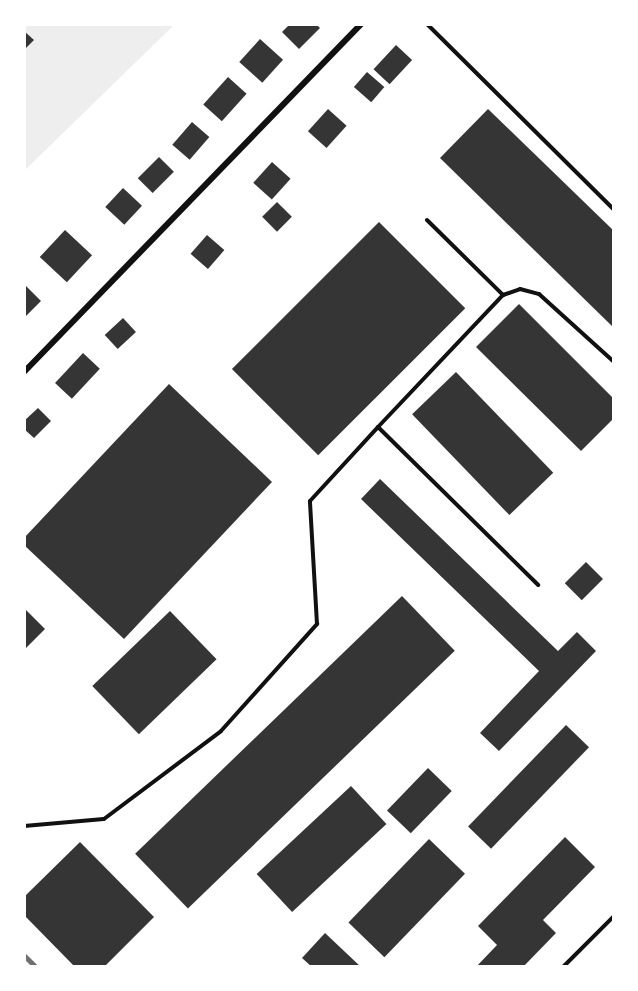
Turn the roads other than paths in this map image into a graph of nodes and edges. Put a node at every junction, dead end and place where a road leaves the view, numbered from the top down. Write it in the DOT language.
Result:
graph roads {
  1 [pos="361,24"];
  2 [pos="427,24"];
  3 [pos="614,210"];
  4 [pos="427,220"];
  5 [pos="503,296"];
  6 [pos="614,362"];
  7 [pos="24,372"];
  8 [pos="378,427"];
  9 [pos="538,585"];
  10 [pos="24,826"];
  11 [pos="614,916"];
  12 [pos="563,967"];
  1 -- 7 [label="street"];
  2 -- 3 [label="lane"];
  4 -- 5 [label="lane"];
  5 -- 6 [label="lane"];
  5 -- 8 [label="lane"];
  8 -- 9 [label="lane"];
  8 -- 10 [label="lane"];
  11 -- 12 [label="lane"];
}
